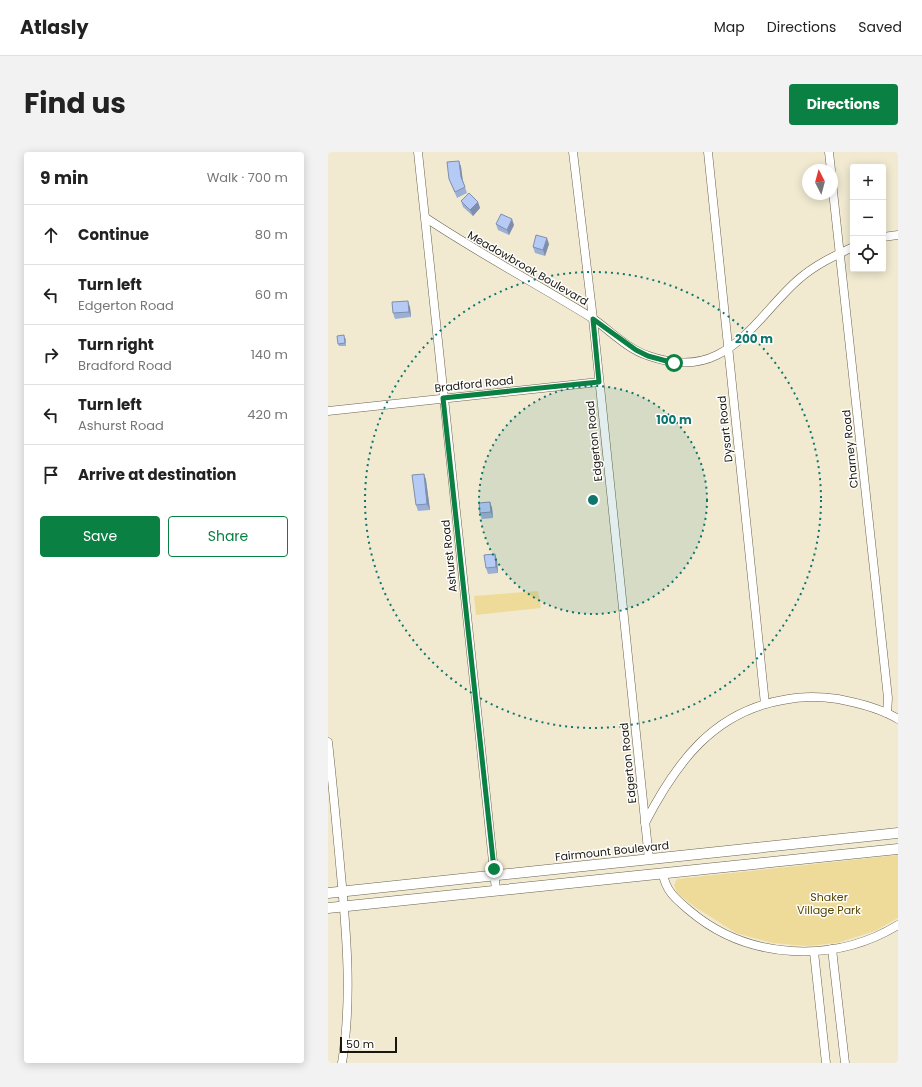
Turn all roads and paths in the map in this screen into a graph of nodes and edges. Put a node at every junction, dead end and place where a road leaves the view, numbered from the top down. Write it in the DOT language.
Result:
graph roads {
  1 [pos="418,152"];
  2 [pos="573,152"];
  3 [pos="708,152"];
  4 [pos="828,152"];
  5 [pos="830,164"];
  6 [pos="834,200"];
  7 [pos="426,218"];
  8 [pos="898,235"];
  9 [pos="886,237"];
  10 [pos="850,248"];
  11 [pos="840,253"];
  12 [pos="593,319"];
  13 [pos="728,349"];
  14 [pos="599,382"];
  15 [pos="443,398"];
  16 [pos="328,411"];
  17 [pos="765,704"];
  18 [pos="887,713"];
  19 [pos="898,720"];
  20 [pos="328,742"];
  21 [pos="645,823"];
  22 [pos="898,833"];
  23 [pos="898,849"];
  24 [pos="649,859"];
  25 [pos="663,873"];
  26 [pos="494,875"];
  27 [pos="496,890"];
  28 [pos="343,891"];
  29 [pos="328,892"];
  30 [pos="344,906"];
  31 [pos="328,908"];
  32 [pos="898,925"];
  33 [pos="832,949"];
  34 [pos="814,952"];
  35 [pos="342,1063"];
  36 [pos="826,1063"];
  37 [pos="845,1063"];
  1 -- 7 [label="street"];
  2 -- 12 [label="street, Edgerton Road"];
  3 -- 13 [label="street, Dysart Road"];
  4 -- 5 [label="street"];
  6 -- 11 [label="street, Charney Road"];
  7 -- 12 [label="street, Meadowbrook Boulevard"];
  7 -- 15 [label="street, Ashurst Road"];
  8 -- 9 [label="street"];
  10 -- 11 [label="street, Meadowbrook Boulevard"];
  11 -- 13 [label="street, Meadowbrook Boulevard"];
  11 -- 18 [label="street, Charney Road"];
  12 -- 13 [label="street, Meadowbrook Boulevard"];
  12 -- 14 [label="street, Edgerton Road"];
  13 -- 17 [label="street, Dysart Road"];
  14 -- 15 [label="street, Bradford Road"];
  14 -- 21 [label="street, Edgerton Road"];
  15 -- 16 [label="street, Bradford Road"];
  15 -- 26 [label="street, Ashurst Road"];
  17 -- 18 [label="street"];
  17 -- 21 [label="street"];
  18 -- 19 [label="street"];
  20 -- 28 [label="street"];
  21 -- 24 [label="street, Edgerton Road"];
  22 -- 24 [label="main road, Fairmount Boulevard"];
  23 -- 25 [label="main road"];
  24 -- 26 [label="main road, Fairmount Boulevard"];
  25 -- 27 [label="main road"];
  25 -- 34 [label="street"];
  26 -- 27 [label="street, Ashurst Road"];
  26 -- 28 [label="main road, Fairmount Boulevard"];
  27 -- 30 [label="main road"];
  28 -- 29 [label="main road, Fairmount Boulevard"];
  28 -- 30 [label="street"];
  30 -- 31 [label="main road"];
  30 -- 35 [label="street"];
  32 -- 33 [label="street"];
  33 -- 34 [label="street"];
  33 -- 37 [label="street"];
  34 -- 36 [label="street"];
}
